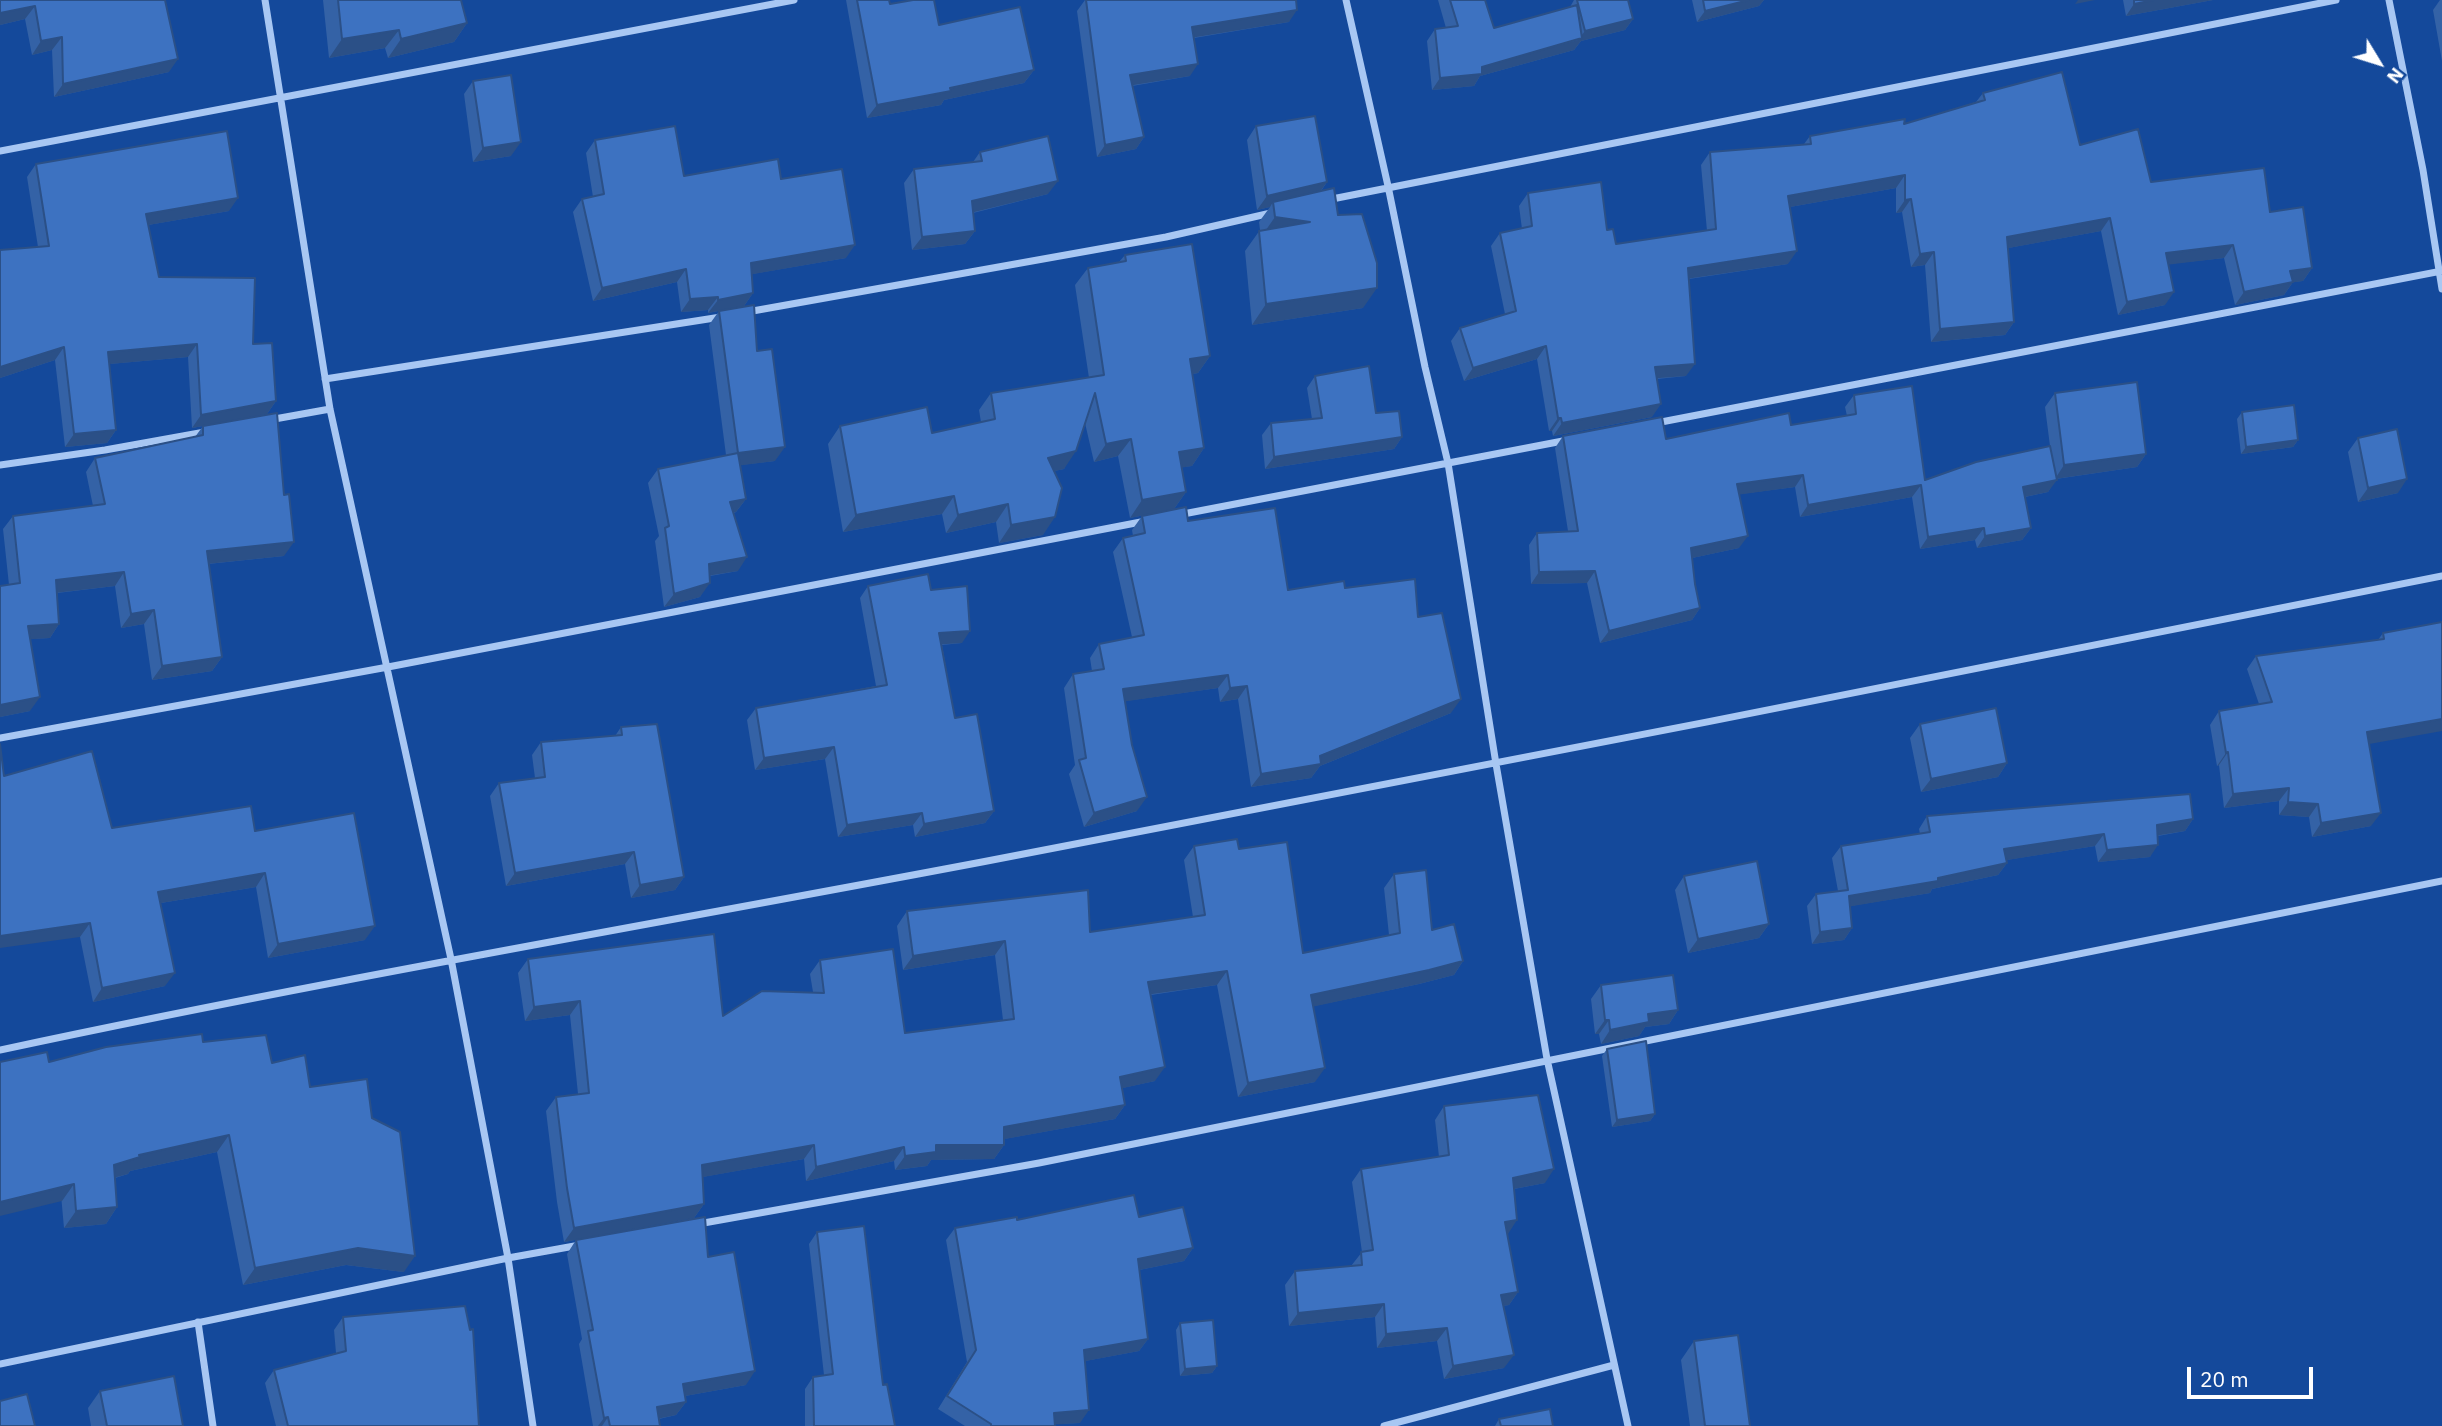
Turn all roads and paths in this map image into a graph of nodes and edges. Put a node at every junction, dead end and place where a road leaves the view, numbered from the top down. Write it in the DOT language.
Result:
graph roads {
  1 [pos="265,0"];
  2 [pos="794,0"];
  3 [pos="1346,0"];
  4 [pos="2336,0"];
  5 [pos="2389,0"];
  6 [pos="281,96"];
  7 [pos="0,151"];
  8 [pos="1388,186"];
  9 [pos="1323,201"];
  10 [pos="1283,210"];
  11 [pos="2441,272"];
  12 [pos="2442,289"];
  13 [pos="741,313"];
  14 [pos="728,315"];
  15 [pos="325,379"];
  16 [pos="330,410"];
  17 [pos="264,421"];
  18 [pos="1652,424"];
  19 [pos="211,431"];
  20 [pos="1571,439"];
  21 [pos="1448,463"];
  22 [pos="0,465"];
  23 [pos="1163,518"];
  24 [pos="1149,520"];
  25 [pos="2442,576"];
  26 [pos="388,667"];
  27 [pos="0,738"];
  28 [pos="1496,764"];
  29 [pos="2442,881"];
  30 [pos="451,959"];
  31 [pos="0,1050"];
  32 [pos="1548,1059"];
  33 [pos="685,1226"];
  34 [pos="590,1243"];
  35 [pos="508,1258"];
  36 [pos="198,1322"];
  37 [pos="0,1364"];
  38 [pos="1614,1365"];
  39 [pos="213,1426"];
  40 [pos="533,1426"];
  41 [pos="1384,1426"];
  42 [pos="1628,1426"];
  1 -- 6 [label="street"];
  2 -- 6 [label="street"];
  3 -- 8 [label="street"];
  4 -- 8 [label="street"];
  5 -- 11 [label="street"];
  6 -- 7 [label="street"];
  6 -- 15 [label="street"];
  8 -- 9 [label="street"];
  8 -- 21 [label="street"];
  10 -- 13 [label="street"];
  11 -- 12 [label="street"];
  11 -- 18 [label="street"];
  14 -- 15 [label="street"];
  15 -- 16 [label="street"];
  16 -- 17 [label="street"];
  16 -- 26 [label="street"];
  19 -- 22 [label="street"];
  20 -- 21 [label="street"];
  21 -- 23 [label="street"];
  21 -- 28 [label="street"];
  24 -- 26 [label="street"];
  25 -- 28 [label="street"];
  26 -- 27 [label="street"];
  26 -- 30 [label="street"];
  28 -- 30 [label="street"];
  28 -- 32 [label="street"];
  29 -- 32 [label="street"];
  30 -- 31 [label="street"];
  30 -- 35 [label="street"];
  32 -- 33 [label="street"];
  32 -- 38 [label="street"];
  34 -- 35 [label="street"];
  35 -- 36 [label="street"];
  35 -- 40 [label="street"];
  36 -- 37 [label="street"];
  36 -- 39 [label="street"];
  38 -- 41 [label="street"];
  38 -- 42 [label="street"];
}
